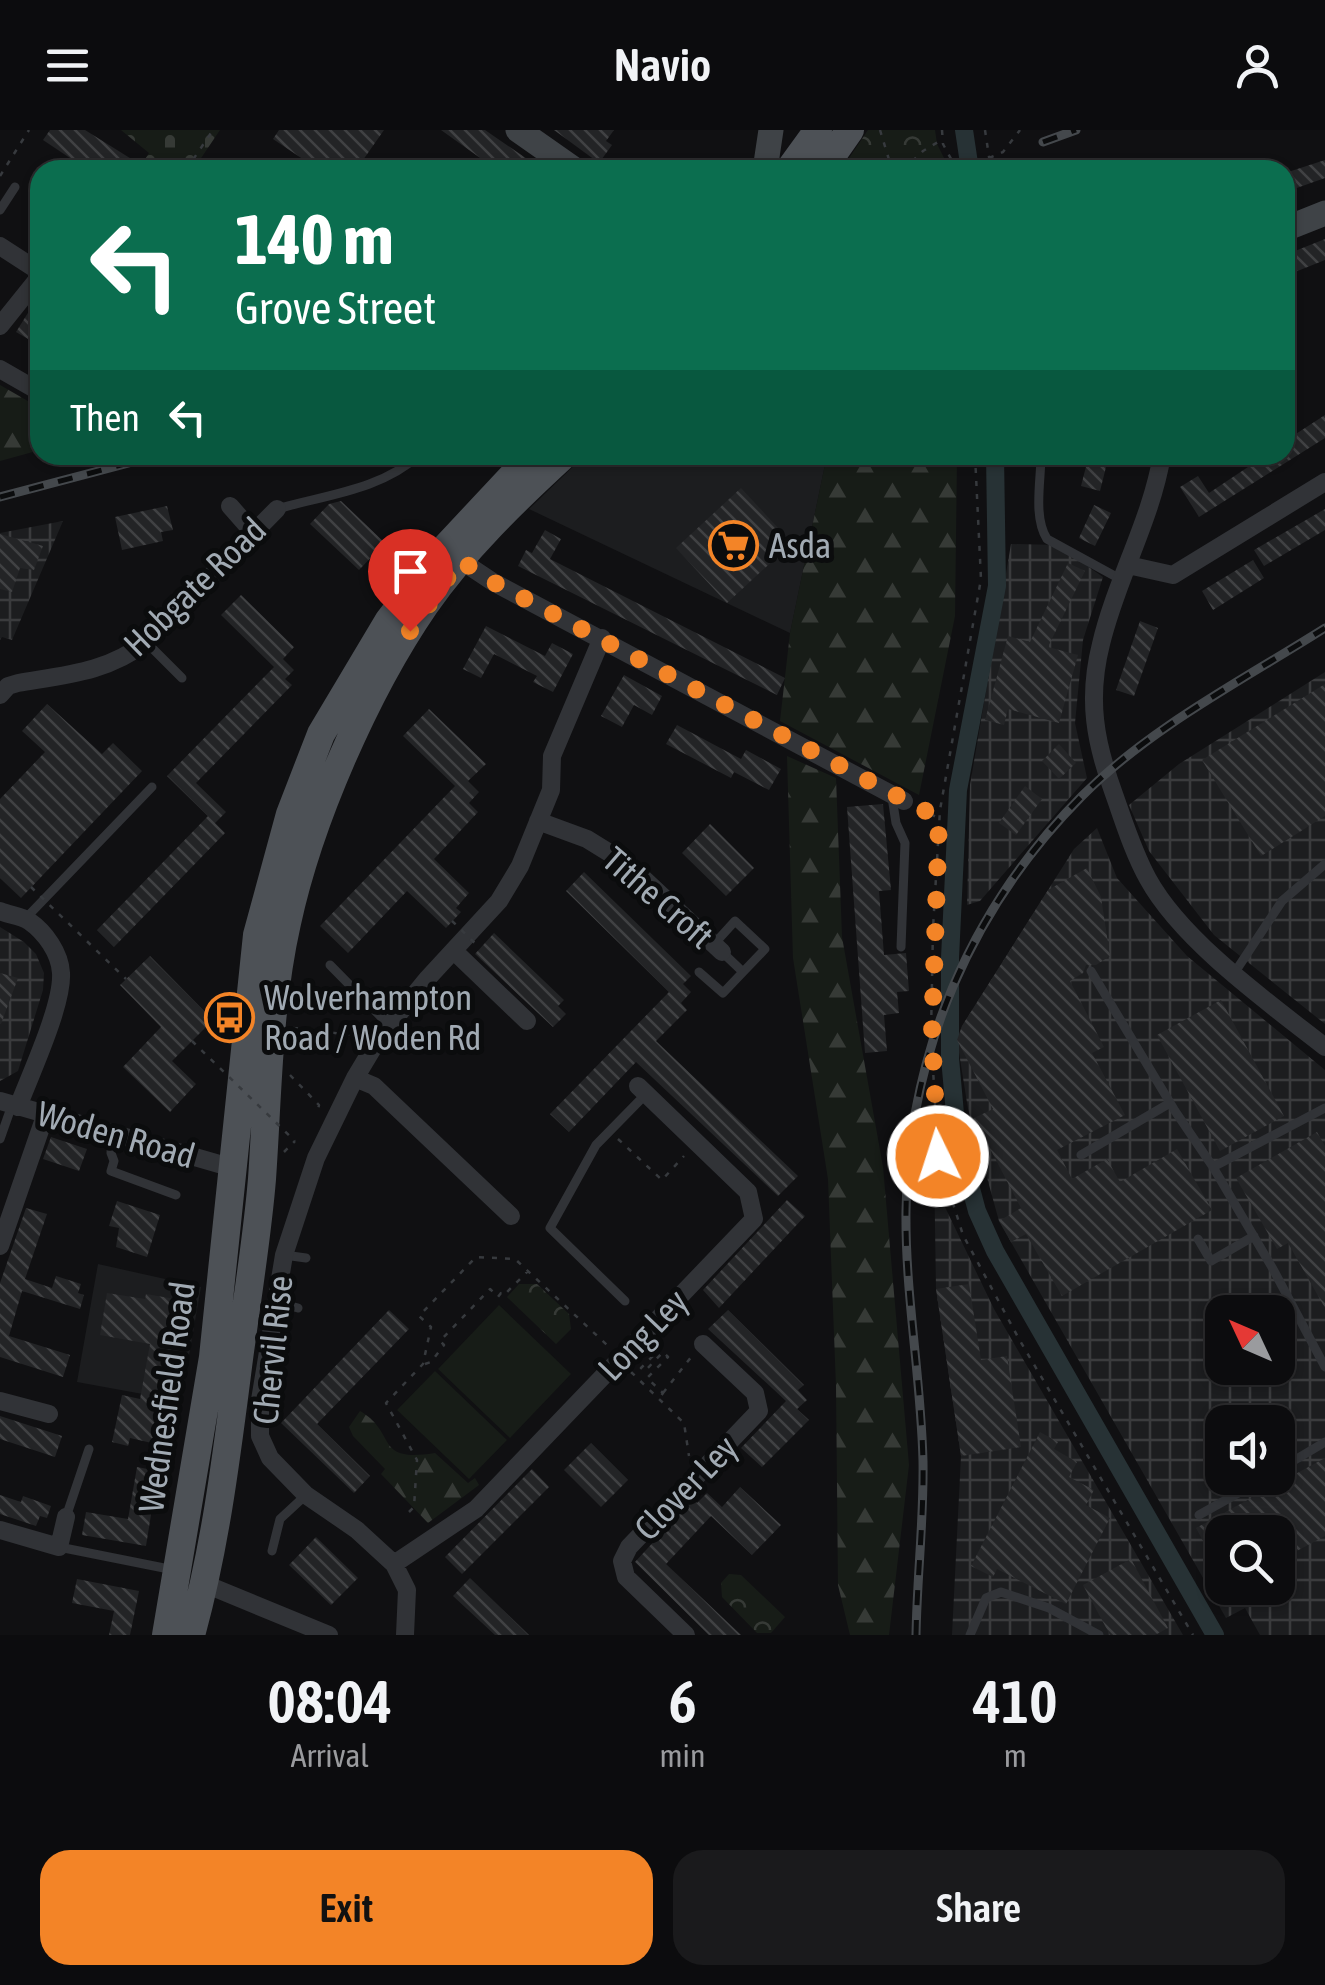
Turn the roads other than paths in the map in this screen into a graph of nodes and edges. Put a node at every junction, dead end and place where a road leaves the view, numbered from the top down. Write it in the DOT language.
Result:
graph roads {
  1 [pos="518,130"];
  2 [pos="770,134"];
  3 [pos="830,149"];
  4 [pos="561,160"];
  5 [pos="780,160"];
  6 [pos="802,160"];
  7 [pos="15,187"];
  8 [pos="0,210"];
  9 [pos="1325,214"];
  10 [pos="1295,225"];
  11 [pos="0,246"];
  12 [pos="30,267"];
  13 [pos="30,287"];
  14 [pos="0,326"];
  15 [pos="0,368"];
  16 [pos="30,386"];
  17 [pos="408,465"];
  18 [pos="524,465"];
  19 [pos="553,465"];
  20 [pos="1041,465"];
  21 [pos="1159,465"];
  22 [pos="1325,482"];
  23 [pos="230,506"];
  24 [pos="277,509"];
  25 [pos="252,531"];
  26 [pos="452,554"];
  27 [pos="1125,573"];
  28 [pos="602,638"];
  29 [pos="146,642"];
  30 [pos="182,678"];
  31 [pos="0,695"];
  32 [pos="152,786"];
  33 [pos="898,798"];
  34 [pos="538,821"];
  35 [pos="1325,864"];
  36 [pos="0,910"];
  37 [pos="25,918"];
  38 [pos="901,946"];
  39 [pos="718,948"];
  40 [pos="454,951"];
  41 [pos="330,965"];
  42 [pos="1091,971"];
  43 [pos="700,972"];
  44 [pos="743,972"];
  45 [pos="1235,972"];
  46 [pos="527,1021"];
  47 [pos="384,1032"];
  48 [pos="1325,1046"];
  49 [pos="356,1078"];
  50 [pos="642,1090"];
  51 [pos="1170,1103"];
  52 [pos="10,1104"];
  53 [pos="1325,1108"];
  54 [pos="45,1116"];
  55 [pos="112,1134"];
  56 [pos="0,1139"];
  57 [pos="1081,1155"];
  58 [pos="1213,1167"];
  59 [pos="232,1168"];
  60 [pos="262,1180"];
  61 [pos="176,1195"];
  62 [pos="511,1216"];
  63 [pos="1254,1236"];
  64 [pos="1198,1239"];
  65 [pos="0,1246"];
  66 [pos="284,1254"];
  67 [pos="306,1258"];
  68 [pos="625,1301"];
  69 [pos="276,1302"];
  70 [pos="298,1308"];
  71 [pos="703,1344"];
  72 [pos="1325,1367"];
  73 [pos="0,1401"];
  74 [pos="49,1414"];
  75 [pos="1325,1442"];
  76 [pos="89,1449"];
  77 [pos="1295,1460"];
  78 [pos="1234,1495"];
  79 [pos="306,1496"];
  80 [pos="1198,1515"];
  81 [pos="66,1517"];
  82 [pos="0,1530"];
  83 [pos="59,1547"];
  84 [pos="272,1551"];
  85 [pos="394,1564"];
  86 [pos="187,1580"];
  87 [pos="166,1635"];
  88 [pos="192,1635"];
  89 [pos="329,1635"];
  90 [pos="405,1635"];
  91 [pos="686,1635"];
  92 [pos="970,1635"];
  93 [pos="1099,1635"];
  1 -- 4 [label="street"];
  2 -- 5 [label="street"];
  3 -- 6 [label="main road"];
  7 -- 8 [label="lane"];
  9 -- 10 [label="street"];
  11 -- 12 [label="street"];
  13 -- 14 [label="street"];
  15 -- 16 [label="street"];
  17 -- 24 [label="lane"];
  18 -- 26 [label="main road"];
  19 -- 26 [label="main road"];
  20 -- 27 [label="lane"];
  21 -- 27 [label="street"];
  22 -- 27 [label="street"];
  23 -- 25 [label="street"];
  24 -- 25 [label="street, Hobgate Road"];
  25 -- 29 [label="street, Hobgate Road"];
  26 -- 28 [label="street"];
  26 -- 59 [label="main road, Wednesfield Road"];
  26 -- 60 [label="main road, Wednesfield Road"];
  27 -- 45 [label="street"];
  28 -- 33 [label="street"];
  28 -- 34 [label="street, Chervil Rise"];
  29 -- 30 [label="lane"];
  29 -- 31 [label="street, Hobgate Road"];
  32 -- 37 [label="lane"];
  33 -- 38 [label="lane"];
  34 -- 39 [label="street, Tithe Croft"];
  34 -- 40 [label="street, Chervil Rise"];
  35 -- 45 [label="lane"];
  36 -- 37 [label="street"];
  37 -- 52 [label="street"];
  39 -- 44 [label="lane"];
  39 -- 44 [label="lane"];
  40 -- 46 [label="street"];
  40 -- 47 [label="street, Chervil Rise"];
  41 -- 47 [label="lane"];
  42 -- 51 [label="lane"];
  43 -- 44 [label="lane"];
  45 -- 48 [label="street"];
  47 -- 49 [label="street, Chervil Rise"];
  49 -- 62 [label="street"];
  49 -- 66 [label="street, Chervil Rise"];
  50 -- 68 [label="lane"];
  50 -- 85 [label="street, Long Ley"];
  51 -- 57 [label="lane"];
  51 -- 58 [label="lane"];
  52 -- 54 [label="street, Woden Road"];
  52 -- 56 [label="lane"];
  53 -- 58 [label="lane"];
  54 -- 55 [label="street, Woden Road"];
  54 -- 65 [label="street"];
  55 -- 59 [label="street, Woden Road"];
  55 -- 61 [label="lane"];
  58 -- 63 [label="lane"];
  59 -- 60 [label="main road"];
  59 -- 86 [label="main road, Wednesfield Road"];
  60 -- 86 [label="main road, Wednesfield Road"];
  63 -- 64 [label="lane"];
  63 -- 72 [label="lane"];
  66 -- 67 [label="lane"];
  66 -- 69 [label="street, Chervil Rise"];
  69 -- 70 [label="lane"];
  69 -- 79 [label="street, Chervil Rise"];
  71 -- 91 [label="street, Clover Ley"];
  73 -- 74 [label="street"];
  75 -- 77 [label="lane"];
  76 -- 81 [label="lane"];
  78 -- 80 [label="lane"];
  79 -- 84 [label="lane"];
  79 -- 85 [label="street, Chervil Rise"];
  81 -- 83 [label="street"];
  82 -- 83 [label="street"];
  83 -- 86 [label="lane"];
  85 -- 90 [label="street"];
  86 -- 87 [label="main road, Wednesfield Road"];
  86 -- 88 [label="main road, Wednesfield Road"];
  86 -- 89 [label="street"];
  92 -- 93 [label="lane"];
}
